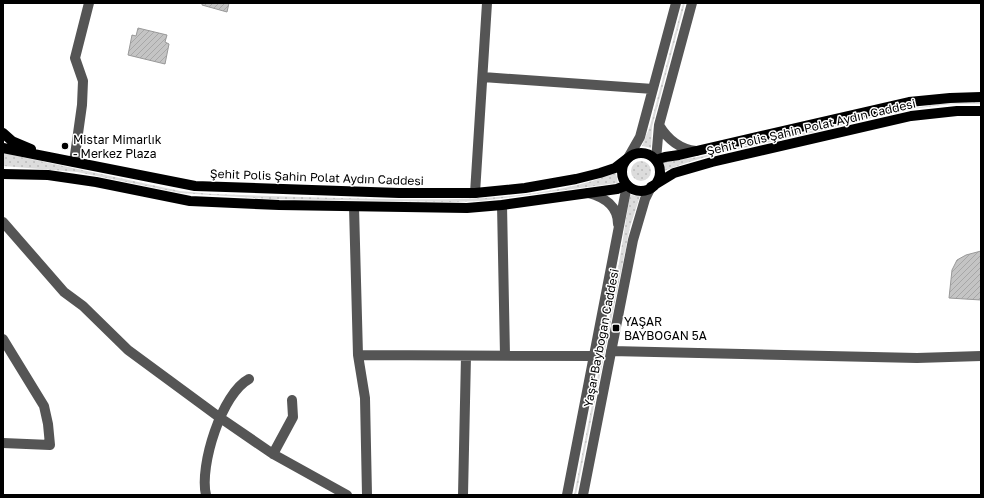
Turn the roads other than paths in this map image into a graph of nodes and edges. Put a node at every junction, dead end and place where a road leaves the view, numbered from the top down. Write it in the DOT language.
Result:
graph roads {
  1 [pos="89,3"];
  2 [pos="487,3"];
  3 [pos="676,3"];
  4 [pos="692,3"];
  5 [pos="483,77"];
  6 [pos="653,89"];
  7 [pos="981,97"];
  8 [pos="981,111"];
  9 [pos="659,125"];
  10 [pos="3,133"];
  11 [pos="3,148"];
  12 [pos="698,151"];
  13 [pos="48,156"];
  14 [pos="628,158"];
  15 [pos="656,160"];
  16 [pos="74,162"];
  17 [pos="3,174"];
  18 [pos="48,175"];
  19 [pos="3,180"];
  20 [pos="627,185"];
  21 [pos="651,187"];
  22 [pos="586,192"];
  23 [pos="475,193"];
  24 [pos="502,205"];
  25 [pos="354,207"];
  26 [pos="3,222"];
  27 [pos="618,240"];
  28 [pos="3,339"];
  29 [pos="611,351"];
  30 [pos="358,355"];
  31 [pos="504,355"];
  32 [pos="466,356"];
  33 [pos="595,356"];
  34 [pos="981,356"];
  35 [pos="250,378"];
  36 [pos="292,400"];
  37 [pos="219,417"];
  38 [pos="3,443"];
  39 [pos="273,454"];
  40 [pos="206,495"];
  41 [pos="347,495"];
  42 [pos="367,495"];
  43 [pos="463,495"];
  44 [pos="567,495"];
  45 [pos="583,495"];
  1 -- 16 [label="street"];
  2 -- 5 [label="street"];
  3 -- 6 [label="street"];
  4 -- 9 [label="street"];
  5 -- 6 [label="street"];
  5 -- 23 [label="street"];
  6 -- 14 [label="street"];
  7 -- 12 [label="main road, Şehit Polis Şahin Polat Aydın Caddesi"];
  8 -- 21 [label="main road, Şehit Polis Şahin Polat Aydın Caddesi"];
  9 -- 12 [label="street"];
  9 -- 15 [label="street"];
  10 -- 13 [label="main road"];
  11 -- 13 [label="main road, Şehit Polis Şahin Polat Aydın Caddesi"];
  12 -- 15 [label="main road, Şehit Polis Şahin Polat Aydın Caddesi"];
  13 -- 16 [label="main road, Şehit Polis Şahin Polat Aydın Caddesi"];
  14 -- 15 [label="main road"];
  14 -- 20 [label="main road"];
  14 -- 23 [label="main road, Şehit Polis Şahin Polat Aydın Caddesi"];
  15 -- 21 [label="main road"];
  16 -- 23 [label="main road, Şehit Polis Şahin Polat Aydın Caddesi"];
  17 -- 18 [label="main road"];
  18 -- 19 [label="main road"];
  18 -- 25 [label="main road"];
  20 -- 21 [label="main road"];
  20 -- 22 [label="main road"];
  20 -- 27 [label="street, Yaşar Bayboğan Caddesi"];
  21 -- 29 [label="street, Yaşar Bayboğan Caddesi"];
  22 -- 24 [label="main road"];
  22 -- 27 [label="street"];
  24 -- 25 [label="main road"];
  24 -- 31 [label="street"];
  25 -- 30 [label="street"];
  26 -- 37 [label="street"];
  27 -- 33 [label="street, Yaşar Bayboğan Caddesi"];
  28 -- 38 [label="street"];
  29 -- 34 [label="street"];
  29 -- 45 [label="street, Yaşar Bayboğan Caddesi"];
  30 -- 32 [label="street"];
  30 -- 42 [label="street"];
  31 -- 32 [label="street"];
  31 -- 33 [label="street"];
  32 -- 43 [label="street"];
  33 -- 44 [label="street, Yaşar Bayboğan Caddesi"];
  35 -- 37 [label="street"];
  36 -- 39 [label="street"];
  37 -- 39 [label="street"];
  37 -- 40 [label="street"];
  39 -- 41 [label="street"];
}
